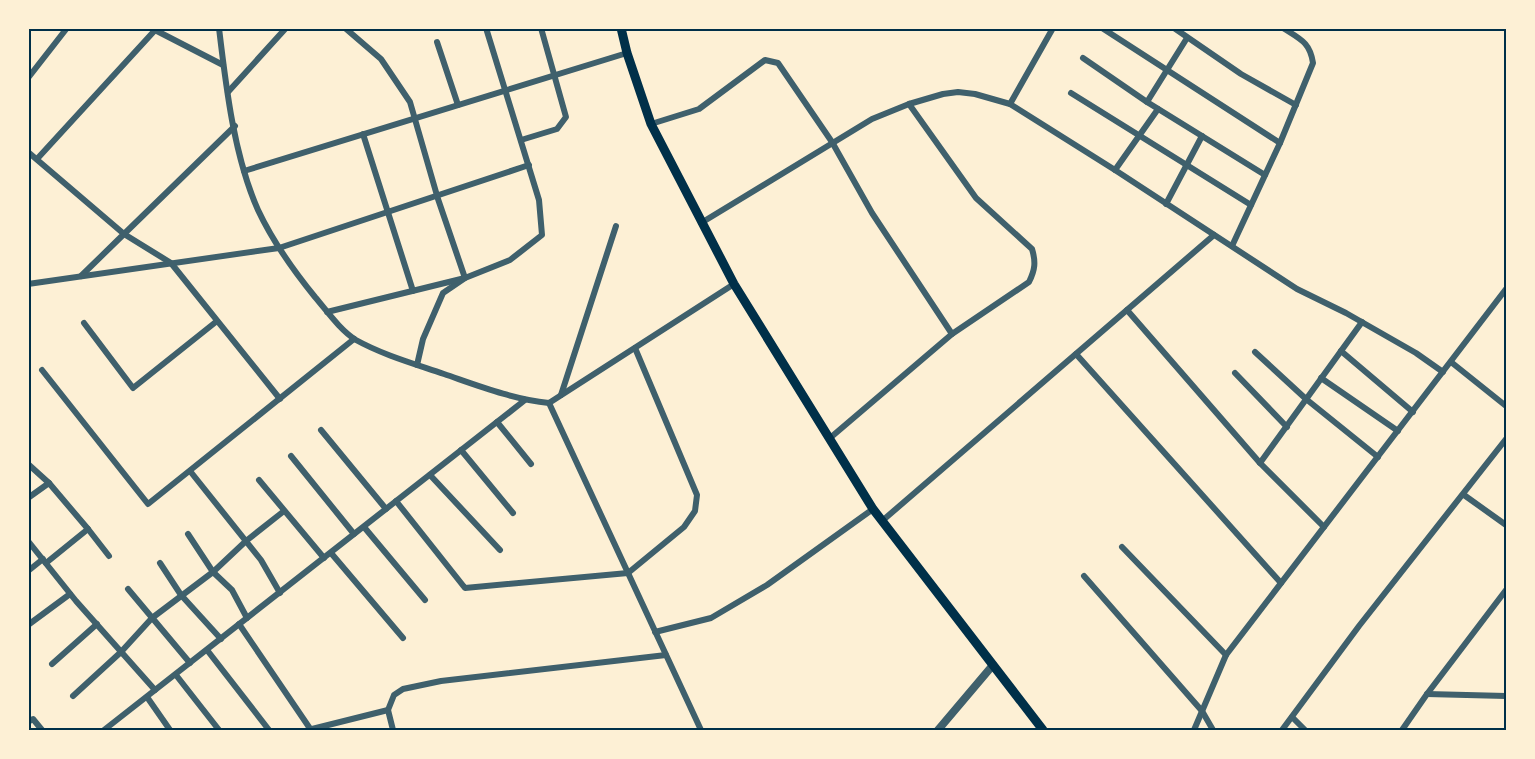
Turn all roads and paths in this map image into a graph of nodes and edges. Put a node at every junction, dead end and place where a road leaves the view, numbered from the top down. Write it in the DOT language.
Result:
graph roads {
  1 [pos="67,28"];
  2 [pos="219,28"];
  3 [pos="286,28"];
  4 [pos="345,28"];
  5 [pos="486,28"];
  6 [pos="541,28"];
  7 [pos="621,28"];
  8 [pos="1053,28"];
  9 [pos="1102,28"];
  10 [pos="1174,28"];
  11 [pos="1283,28"];
  12 [pos="155,29"];
  13 [pos="1187,38"];
  14 [pos="437,42"];
  15 [pos="627,54"];
  16 [pos="1083,58"];
  17 [pos="223,65"];
  18 [pos="1166,71"];
  19 [pos="553,75"];
  20 [pos="28,78"];
  21 [pos="505,90"];
  22 [pos="228,92"];
  23 [pos="1071,93"];
  24 [pos="1146,102"];
  25 [pos="909,104"];
  26 [pos="1010,104"];
  27 [pos="458,105"];
  28 [pos="1296,105"];
  29 [pos="1158,109"];
  30 [pos="415,118"];
  31 [pos="651,124"];
  32 [pos="235,126"];
  33 [pos="363,134"];
  34 [pos="1140,135"];
  35 [pos="1202,136"];
  36 [pos="521,140"];
  37 [pos="832,142"];
  38 [pos="1280,143"];
  39 [pos="28,152"];
  40 [pos="37,159"];
  41 [pos="529,165"];
  42 [pos="1186,165"];
  43 [pos="1115,170"];
  44 [pos="244,171"];
  45 [pos="1265,175"];
  46 [pos="437,196"];
  47 [pos="1166,204"];
  48 [pos="1251,205"];
  49 [pos="388,212"];
  50 [pos="701,223"];
  51 [pos="616,226"];
  52 [pos="124,234"];
  53 [pos="1214,235"];
  54 [pos="1232,246"];
  55 [pos="279,248"];
  56 [pos="171,263"];
  57 [pos="81,276"];
  58 [pos="465,278"];
  59 [pos="28,284"];
  60 [pos="734,284"];
  61 [pos="1506,289"];
  62 [pos="413,291"];
  63 [pos="1127,310"];
  64 [pos="327,312"];
  65 [pos="217,321"];
  66 [pos="1362,322"];
  67 [pos="84,323"];
  68 [pos="952,334"];
  69 [pos="354,339"];
  70 [pos="634,348"];
  71 [pos="1341,351"];
  72 [pos="1255,352"];
  73 [pos="1076,354"];
  74 [pos="1451,362"];
  75 [pos="417,365"];
  76 [pos="42,370"];
  77 [pos="1443,372"];
  78 [pos="1235,373"];
  79 [pos="1322,378"];
  80 [pos="561,395"];
  81 [pos="280,399"];
  82 [pos="1306,399"];
  83 [pos="525,400"];
  84 [pos="549,403"];
  85 [pos="1506,405"];
  86 [pos="1413,412"];
  87 [pos="497,422"];
  88 [pos="1287,426"];
  89 [pos="321,430"];
  90 [pos="1398,431"];
  91 [pos="830,438"];
  92 [pos="1506,440"];
  93 [pos="461,450"];
  94 [pos="291,456"];
  95 [pos="1378,457"];
  96 [pos="28,464"];
  97 [pos="531,464"];
  98 [pos="1260,464"];
  99 [pos="190,471"];
  100 [pos="430,475"];
  101 [pos="259,480"];
  102 [pos="49,483"];
  103 [pos="1464,495"];
  104 [pos="28,498"];
  105 [pos="396,501"];
  106 [pos="386,509"];
  107 [pos="873,509"];
  108 [pos="284,511"];
  109 [pos="513,513"];
  110 [pos="882,521"];
  111 [pos="1506,525"];
  112 [pos="364,527"];
  113 [pos="1324,527"];
  114 [pos="88,529"];
  115 [pos="188,534"];
  116 [pos="354,534"];
  117 [pos="28,541"];
  118 [pos="246,541"];
  119 [pos="1122,547"];
  120 [pos="500,549"];
  121 [pos="331,553"];
  122 [pos="109,556"];
  123 [pos="324,558"];
  124 [pos="44,561"];
  125 [pos="160,563"];
  126 [pos="28,571"];
  127 [pos="213,572"];
  128 [pos="628,573"];
  129 [pos="1084,576"];
  130 [pos="1281,583"];
  131 [pos="128,589"];
  132 [pos="1506,590"];
  133 [pos="280,593"];
  134 [pos="70,594"];
  135 [pos="182,595"];
  136 [pos="425,600"];
  137 [pos="152,618"];
  138 [pos="248,618"];
  139 [pos="97,624"];
  140 [pos="240,624"];
  141 [pos="28,625"];
  142 [pos="655,632"];
  143 [pos="403,638"];
  144 [pos="221,639"];
  145 [pos="207,650"];
  146 [pos="121,652"];
  147 [pos="666,655"];
  148 [pos="1226,655"];
  149 [pos="190,663"];
  150 [pos="52,664"];
  151 [pos="993,665"];
  152 [pos="176,675"];
  153 [pos="155,690"];
  154 [pos="1427,694"];
  155 [pos="73,696"];
  156 [pos="1506,696"];
  157 [pos="147,697"];
  158 [pos="388,710"];
  159 [pos="1202,711"];
  160 [pos="28,712"];
  161 [pos="1292,717"];
  162 [pos="31,721"];
  163 [pos="113,723"];
  164 [pos="42,730"];
  165 [pos="104,730"];
  166 [pos="118,730"];
  167 [pos="170,730"];
  168 [pos="219,730"];
  169 [pos="269,730"];
  170 [pos="309,730"];
  171 [pos="393,730"];
  172 [pos="701,730"];
  173 [pos="938,730"];
  174 [pos="1043,730"];
  175 [pos="1194,730"];
  176 [pos="1213,730"];
  177 [pos="1282,730"];
  178 [pos="1305,730"];
  179 [pos="1402,730"];
  1 -- 20 [label="street"];
  2 -- 17 [label="street"];
  3 -- 22 [label="street"];
  4 -- 30 [label="street"];
  5 -- 21 [label="street"];
  6 -- 19 [label="street"];
  7 -- 15 [label="main road"];
  8 -- 26 [label="street"];
  9 -- 18 [label="street"];
  10 -- 13 [label="street"];
  11 -- 28 [label="street"];
  12 -- 17 [label="street"];
  12 -- 40 [label="street"];
  13 -- 18 [label="street"];
  13 -- 28 [label="street"];
  14 -- 27 [label="street"];
  15 -- 19 [label="street"];
  15 -- 31 [label="main road"];
  16 -- 24 [label="street"];
  17 -- 22 [label="street"];
  18 -- 24 [label="street"];
  18 -- 38 [label="street"];
  19 -- 21 [label="street"];
  19 -- 36 [label="street"];
  21 -- 27 [label="street"];
  21 -- 36 [label="street"];
  22 -- 32 [label="street"];
  23 -- 34 [label="street"];
  24 -- 29 [label="street"];
  25 -- 26 [label="street"];
  25 -- 37 [label="street"];
  25 -- 68 [label="street"];
  26 -- 43 [label="street"];
  27 -- 30 [label="street"];
  28 -- 38 [label="street"];
  29 -- 34 [label="street"];
  29 -- 35 [label="street"];
  30 -- 33 [label="street"];
  30 -- 46 [label="street"];
  31 -- 37 [label="street"];
  31 -- 50 [label="main road"];
  32 -- 44 [label="street"];
  32 -- 52 [label="street"];
  33 -- 44 [label="street"];
  33 -- 49 [label="street"];
  34 -- 42 [label="street"];
  34 -- 43 [label="street"];
  35 -- 42 [label="street"];
  35 -- 45 [label="street"];
  36 -- 41 [label="street"];
  37 -- 50 [label="street"];
  37 -- 68 [label="street"];
  38 -- 45 [label="street"];
  39 -- 40 [label="street"];
  40 -- 52 [label="street"];
  41 -- 46 [label="street"];
  41 -- 58 [label="street"];
  42 -- 47 [label="street"];
  42 -- 48 [label="street"];
  43 -- 47 [label="street"];
  44 -- 55 [label="street"];
  45 -- 48 [label="street"];
  46 -- 49 [label="street"];
  46 -- 58 [label="street"];
  47 -- 53 [label="street"];
  48 -- 54 [label="street"];
  49 -- 55 [label="street"];
  49 -- 62 [label="street"];
  50 -- 60 [label="main road"];
  51 -- 80 [label="street"];
  52 -- 56 [label="street"];
  52 -- 57 [label="street"];
  53 -- 54 [label="street"];
  53 -- 63 [label="street"];
  54 -- 66 [label="street"];
  55 -- 56 [label="street"];
  55 -- 64 [label="street"];
  56 -- 57 [label="street"];
  56 -- 65 [label="street"];
  57 -- 59 [label="street"];
  58 -- 62 [label="street"];
  58 -- 75 [label="street"];
  60 -- 70 [label="street"];
  60 -- 91 [label="main road"];
  61 -- 74 [label="street"];
  62 -- 64 [label="street"];
  63 -- 73 [label="street"];
  63 -- 98 [label="street"];
  64 -- 69 [label="street"];
  65 -- 67 [label="street"];
  65 -- 81 [label="street"];
  66 -- 71 [label="street"];
  66 -- 77 [label="street"];
  68 -- 91 [label="street"];
  69 -- 75 [label="street"];
  69 -- 81 [label="street"];
  70 -- 80 [label="street"];
  70 -- 128 [label="street"];
  71 -- 79 [label="street"];
  71 -- 86 [label="street"];
  72 -- 82 [label="street"];
  73 -- 110 [label="street"];
  73 -- 130 [label="street"];
  74 -- 77 [label="street"];
  74 -- 85 [label="street"];
  75 -- 83 [label="street"];
  76 -- 99 [label="street"];
  77 -- 86 [label="street"];
  78 -- 88 [label="street"];
  79 -- 82 [label="street"];
  79 -- 90 [label="street"];
  80 -- 84 [label="street"];
  81 -- 99 [label="street"];
  82 -- 88 [label="street"];
  82 -- 95 [label="street"];
  83 -- 84 [label="street"];
  83 -- 87 [label="street"];
  84 -- 128 [label="street"];
  86 -- 90 [label="street"];
  87 -- 93 [label="street"];
  87 -- 97 [label="street"];
  88 -- 98 [label="street"];
  89 -- 106 [label="street"];
  90 -- 95 [label="street"];
  91 -- 107 [label="main road"];
  92 -- 103 [label="street"];
  93 -- 100 [label="street"];
  93 -- 109 [label="street"];
  94 -- 116 [label="street"];
  95 -- 113 [label="street"];
  96 -- 102 [label="street"];
  98 -- 113 [label="street"];
  99 -- 118 [label="street"];
  100 -- 105 [label="street"];
  100 -- 120 [label="street"];
  101 -- 108 [label="street"];
  102 -- 104 [label="street"];
  102 -- 114 [label="street"];
  103 -- 111 [label="street"];
  103 -- 161 [label="street"];
  105 -- 106 [label="street"];
  105 -- 128 [label="street"];
  106 -- 112 [label="street"];
  107 -- 110 [label="main road"];
  107 -- 142 [label="street"];
  108 -- 118 [label="street"];
  108 -- 123 [label="street"];
  110 -- 151 [label="main road"];
  112 -- 116 [label="street"];
  112 -- 136 [label="street"];
  113 -- 130 [label="street"];
  114 -- 122 [label="street"];
  114 -- 124 [label="street"];
  115 -- 127 [label="street"];
  116 -- 121 [label="street"];
  117 -- 124 [label="street"];
  118 -- 127 [label="street"];
  118 -- 133 [label="street"];
  119 -- 148 [label="street"];
  121 -- 123 [label="street"];
  121 -- 143 [label="street"];
  123 -- 133 [label="street"];
  124 -- 126 [label="street"];
  124 -- 134 [label="street"];
  125 -- 135 [label="street"];
  127 -- 135 [label="street"];
  127 -- 138 [label="street"];
  128 -- 142 [label="street"];
  129 -- 159 [label="street"];
  130 -- 148 [label="street"];
  131 -- 137 [label="street"];
  132 -- 154 [label="street"];
  133 -- 138 [label="street"];
  134 -- 139 [label="street"];
  134 -- 141 [label="street"];
  135 -- 137 [label="street"];
  135 -- 144 [label="street"];
  137 -- 146 [label="street"];
  137 -- 149 [label="street"];
  138 -- 140 [label="street"];
  139 -- 146 [label="street"];
  139 -- 150 [label="street"];
  140 -- 144 [label="street"];
  140 -- 170 [label="street"];
  142 -- 147 [label="street"];
  144 -- 145 [label="street"];
  145 -- 149 [label="street"];
  145 -- 169 [label="street"];
  146 -- 153 [label="street"];
  146 -- 155 [label="street"];
  147 -- 158 [label="street"];
  147 -- 172 [label="street"];
  148 -- 159 [label="street"];
  149 -- 152 [label="street"];
  151 -- 173 [label="street"];
  151 -- 174 [label="main road"];
  152 -- 153 [label="street"];
  152 -- 168 [label="street"];
  153 -- 157 [label="street"];
  154 -- 156 [label="street"];
  154 -- 179 [label="street"];
  157 -- 163 [label="street"];
  157 -- 167 [label="street"];
  158 -- 170 [label="street"];
  158 -- 171 [label="street"];
  159 -- 175 [label="street"];
  159 -- 176 [label="street"];
  160 -- 162 [label="street"];
  161 -- 177 [label="street"];
  161 -- 178 [label="street"];
  162 -- 164 [label="street"];
  163 -- 165 [label="street"];
  163 -- 166 [label="street"];
}
